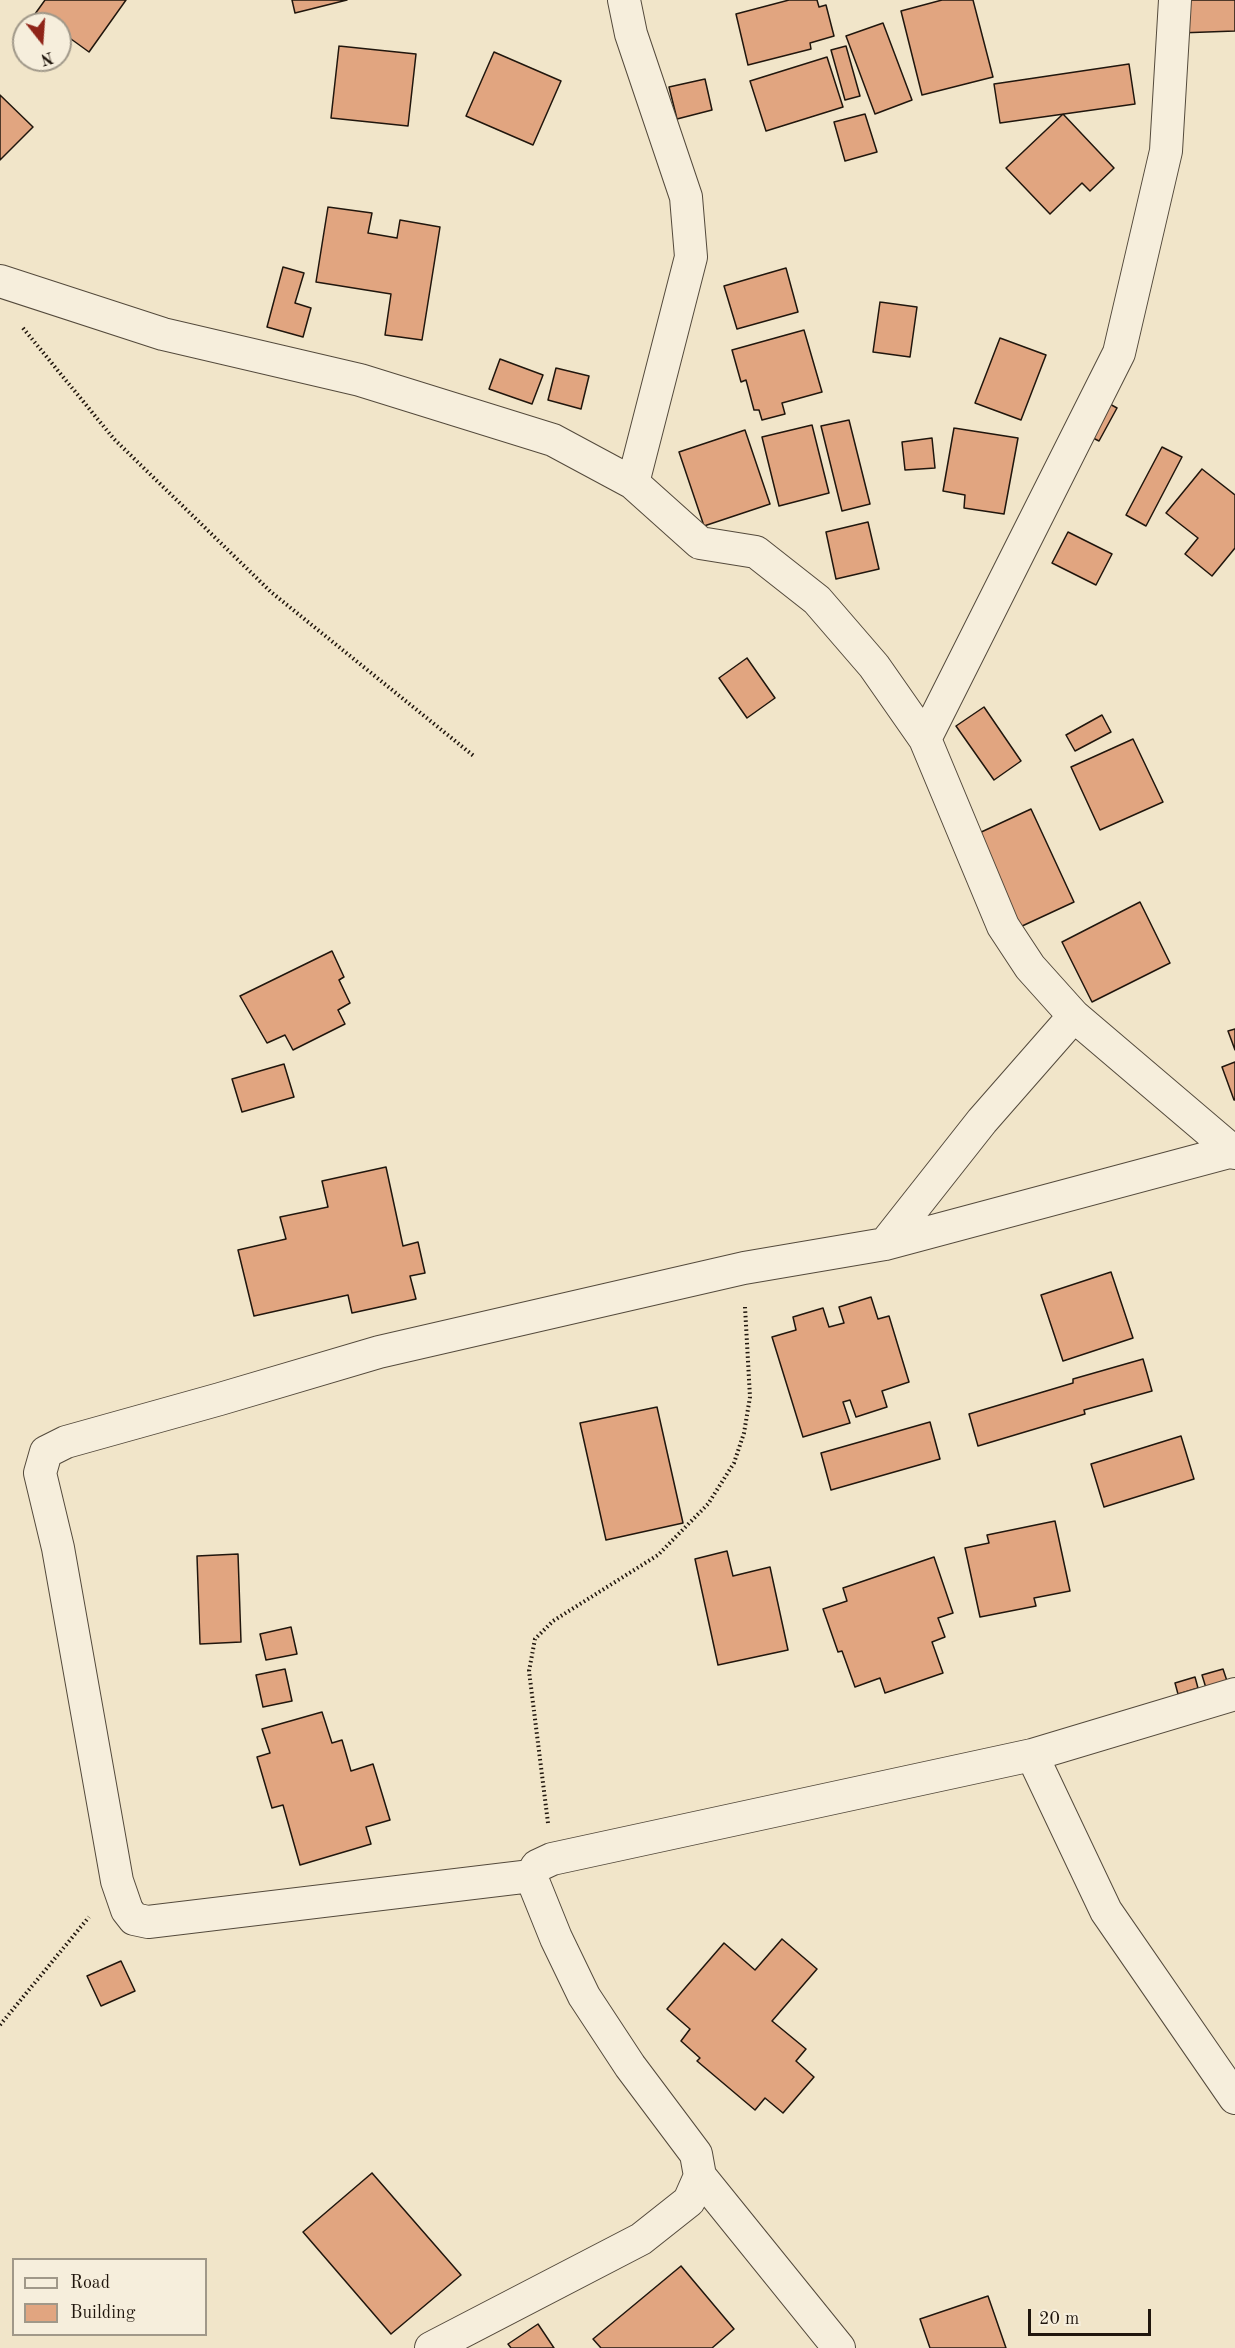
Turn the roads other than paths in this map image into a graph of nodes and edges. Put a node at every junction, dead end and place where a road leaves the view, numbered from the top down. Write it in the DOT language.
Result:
graph roads {
  1 [pos="624,0"];
  2 [pos="1175,0"];
  3 [pos="0,281"];
  4 [pos="633,483"];
  5 [pos="925,739"];
  6 [pos="1074,1016"];
  7 [pos="1234,1152"];
  8 [pos="885,1244"];
  9 [pos="1235,1694"];
  10 [pos="1032,1755"];
  11 [pos="542,1867"];
  12 [pos="1235,2098"];
  13 [pos="700,2176"];
  14 [pos="431,2348"];
  15 [pos="839,2348"];
  1 -- 4 [label="street"];
  2 -- 5 [label="street"];
  3 -- 4 [label="street"];
  4 -- 5 [label="street"];
  5 -- 6 [label="street"];
  6 -- 7 [label="street"];
  6 -- 8 [label="street"];
  7 -- 8 [label="street"];
  8 -- 11 [label="street"];
  9 -- 10 [label="street"];
  10 -- 11 [label="street"];
  10 -- 12 [label="street"];
  11 -- 13 [label="street"];
  13 -- 14 [label="street"];
  13 -- 15 [label="street"];
}
